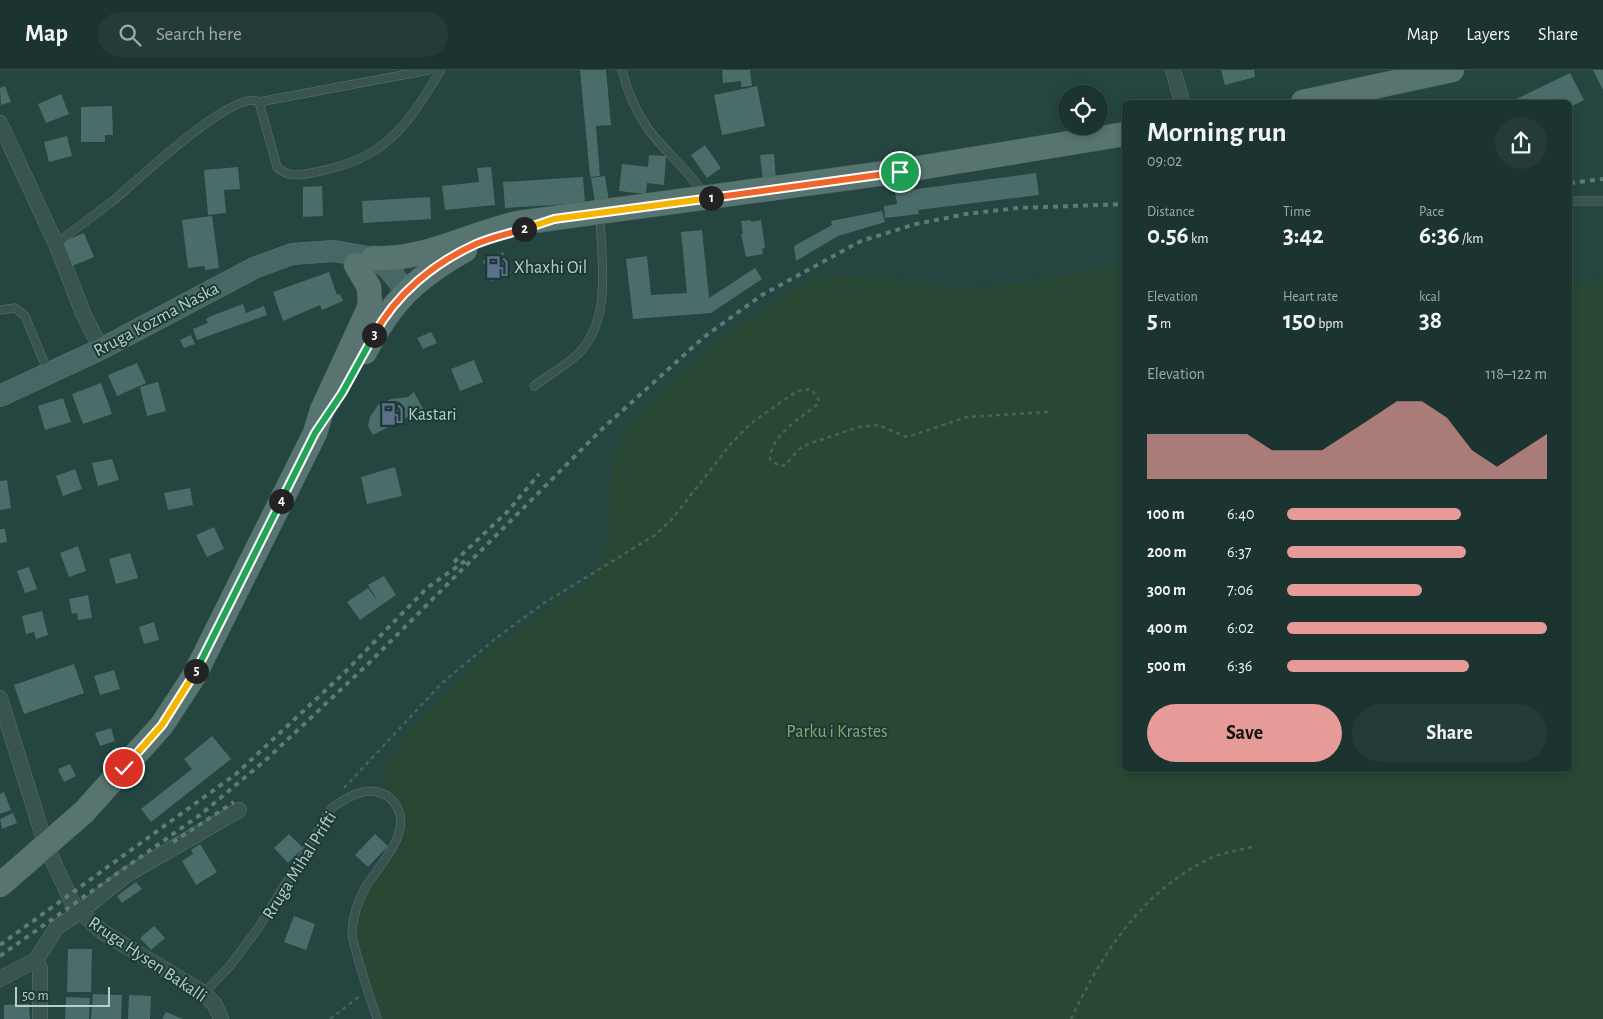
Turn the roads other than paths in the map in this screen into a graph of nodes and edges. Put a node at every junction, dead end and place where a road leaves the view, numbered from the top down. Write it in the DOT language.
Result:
graph roads {
  1 [pos="429,70"];
  2 [pos="441,70"];
  3 [pos="622,70"];
  4 [pos="1173,70"];
  5 [pos="1452,70"];
  6 [pos="1181,100"];
  7 [pos="1312,100"];
  8 [pos="259,102"];
  9 [pos="0,123"];
  10 [pos="1122,135"];
  11 [pos="706,199"];
  12 [pos="1572,201"];
  13 [pos="1603,201"];
  14 [pos="600,213"];
  15 [pos="554,219"];
  16 [pos="454,243"];
  17 [pos="56,244"];
  18 [pos="364,261"];
  19 [pos="397,289"];
  20 [pos="0,310"];
  21 [pos="365,318"];
  22 [pos="101,349"];
  23 [pos="49,374"];
  24 [pos="534,386"];
  25 [pos="0,396"];
  26 [pos="315,433"];
  27 [pos="0,698"];
  28 [pos="239,810"];
  29 [pos="46,846"];
  30 [pos="0,885"];
  31 [pos="80,912"];
  32 [pos="36,960"];
  33 [pos="0,979"];
  34 [pos="204,993"];
  35 [pos="40,1019"];
  36 [pos="221,1019"];
  37 [pos="377,1019"];
  1 -- 8 [label="lane"];
  2 -- 8 [label="lane"];
  3 -- 11 [label="lane"];
  4 -- 6 [label="street"];
  5 -- 7 [label="main road"];
  8 -- 17 [label="lane"];
  9 -- 17 [label="street"];
  10 -- 11 [label="main road"];
  11 -- 14 [label="main road"];
  12 -- 13 [label="lane"];
  14 -- 15 [label="main road"];
  14 -- 24 [label="lane"];
  15 -- 16 [label="main road"];
  15 -- 19 [label="main road"];
  16 -- 18 [label="main road"];
  16 -- 19 [label="main road"];
  17 -- 22 [label="street"];
  18 -- 19 [label="main road, Rruga Kozma Naska"];
  18 -- 21 [label="main road"];
  18 -- 22 [label="main road, Rruga Kozma Naska"];
  19 -- 21 [label="main road"];
  19 -- 26 [label="main road"];
  20 -- 23 [label="lane"];
  21 -- 26 [label="main road"];
  22 -- 23 [label="main road, Rruga Kozma Naska"];
  23 -- 25 [label="main road, Rruga Kozma Naska"];
  26 -- 29 [label="main road"];
  27 -- 29 [label="street, Rruga Hysen Bakalli"];
  28 -- 31 [label="street"];
  29 -- 30 [label="main road"];
  29 -- 31 [label="street, Rruga Hysen Bakalli"];
  31 -- 32 [label="street"];
  31 -- 34 [label="street, Rruga Hysen Bakalli"];
  32 -- 33 [label="street"];
  32 -- 35 [label="street"];
  34 -- 36 [label="street, Rruga Hysen Bakalli"];
  34 -- 37 [label="lane, Rruga Mihal Prifti"];
}
